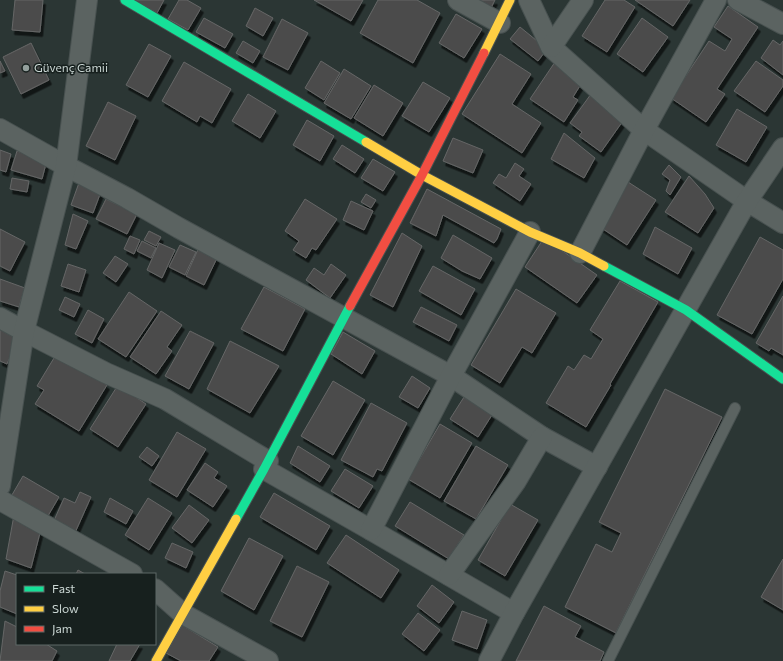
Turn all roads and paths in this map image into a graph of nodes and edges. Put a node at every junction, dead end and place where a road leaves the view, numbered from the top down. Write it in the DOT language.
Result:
graph roads {
  1 [pos="86,0"];
  2 [pos="125,0"];
  3 [pos="458,0"];
  4 [pos="510,0"];
  5 [pos="529,0"];
  6 [pos="582,0"];
  7 [pos="716,0"];
  8 [pos="738,0"];
  9 [pos="500,23"];
  10 [pos="783,24"];
  11 [pos="551,47"];
  12 [pos="0,129"];
  13 [pos="644,130"];
  14 [pos="783,148"];
  15 [pos="66,166"];
  16 [pos="422,175"];
  17 [pos="747,201"];
  18 [pos="783,224"];
  19 [pos="530,232"];
  20 [pos="580,253"];
  21 [pos="686,310"];
  22 [pos="344,317"];
  23 [pos="0,318"];
  24 [pos="24,331"];
  25 [pos="451,376"];
  26 [pos="783,379"];
  27 [pos="735,408"];
  28 [pos="542,436"];
  29 [pos="266,465"];
  30 [pos="597,467"];
  31 [pos="0,486"];
  32 [pos="0,500"];
  33 [pos="371,530"];
  34 [pos="130,573"];
  35 [pos="449,575"];
  36 [pos="156,590"];
  37 [pos="514,613"];
  38 [pos="183,614"];
  39 [pos="156,661"];
  40 [pos="268,661"];
  41 [pos="489,661"];
  42 [pos="608,661"];
  1 -- 15 [label="street"];
  2 -- 16 [label="street"];
  3 -- 9 [label="street"];
  4 -- 9 [label="street"];
  5 -- 11 [label="street"];
  6 -- 11 [label="street"];
  7 -- 13 [label="street"];
  8 -- 10 [label="street"];
  9 -- 16 [label="street"];
  11 -- 13 [label="street"];
  12 -- 15 [label="street"];
  13 -- 17 [label="street"];
  13 -- 20 [label="street"];
  14 -- 17 [label="street"];
  15 -- 22 [label="street"];
  15 -- 24 [label="street"];
  16 -- 19 [label="street"];
  16 -- 22 [label="street"];
  17 -- 18 [label="street"];
  17 -- 21 [label="street"];
  19 -- 20 [label="street"];
  19 -- 25 [label="street"];
  20 -- 21 [label="street"];
  21 -- 26 [label="street"];
  21 -- 30 [label="street"];
  22 -- 25 [label="street"];
  22 -- 29 [label="street"];
  23 -- 24 [label="street"];
  24 -- 29 [label="street"];
  24 -- 31 [label="street"];
  25 -- 28 [label="street"];
  25 -- 33 [label="street"];
  27 -- 42 [label="lane"];
  28 -- 30 [label="street"];
  28 -- 35 [label="street"];
  29 -- 33 [label="street"];
  29 -- 38 [label="street"];
  30 -- 37 [label="street"];
  32 -- 34 [label="street"];
  33 -- 35 [label="street"];
  35 -- 37 [label="street"];
  36 -- 38 [label="street"];
  37 -- 41 [label="street"];
  38 -- 39 [label="street"];
  38 -- 40 [label="street"];
}
